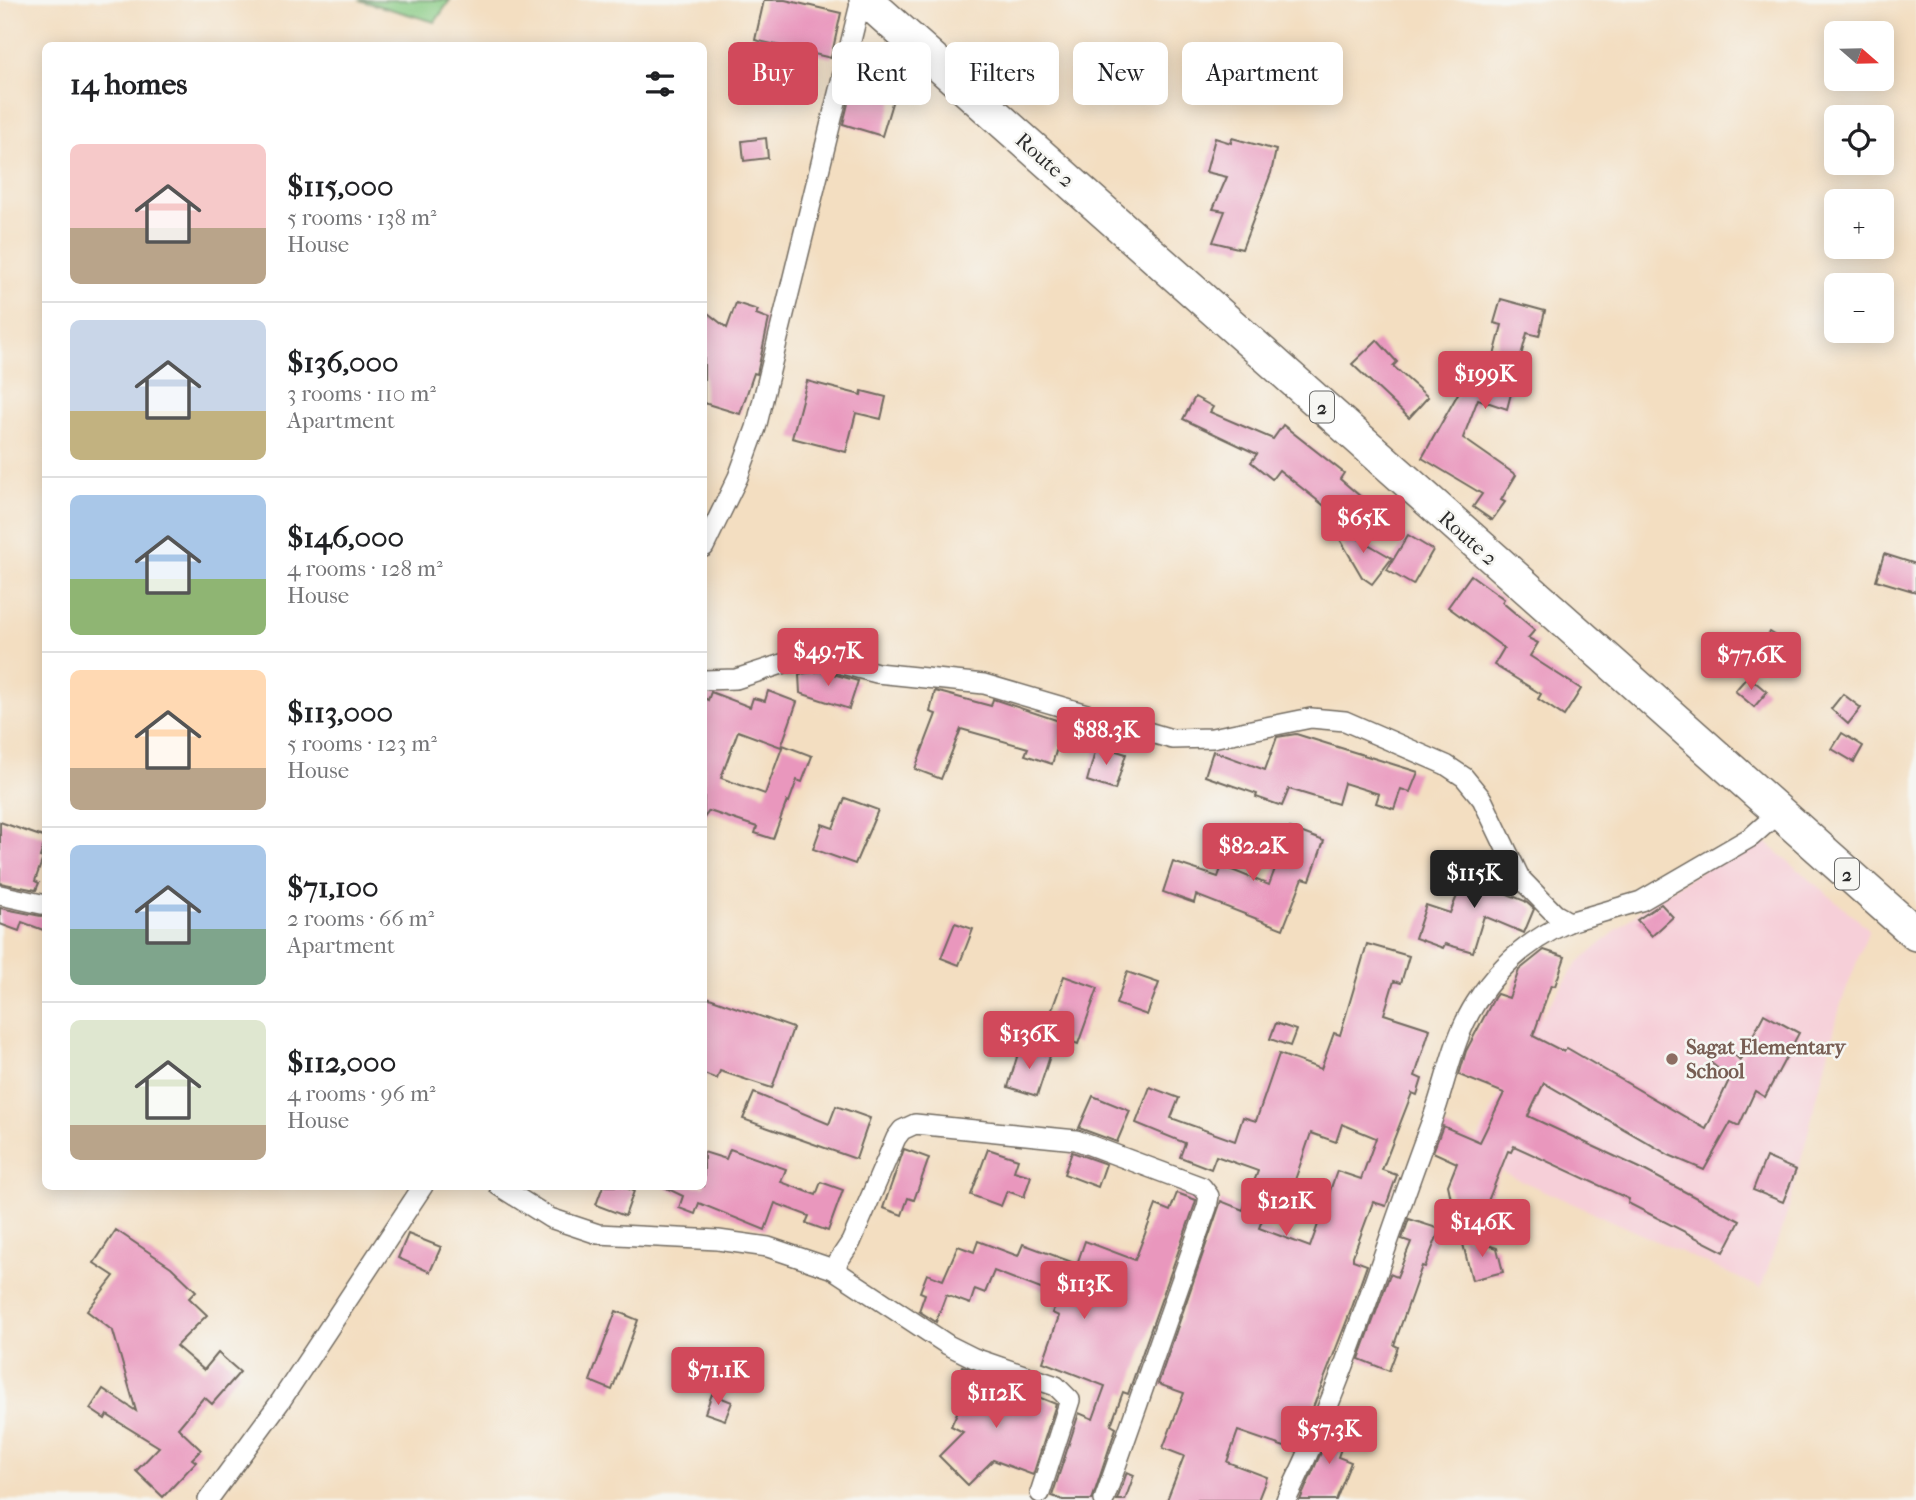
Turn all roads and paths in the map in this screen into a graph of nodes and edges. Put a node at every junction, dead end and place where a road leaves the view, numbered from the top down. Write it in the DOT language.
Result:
graph roads {
  1 [pos="864,0"];
  2 [pos="707,541"];
  3 [pos="707,680"];
  4 [pos="1777,814"];
  5 [pos="0,895"];
  6 [pos="42,904"];
  7 [pos="1569,922"];
  8 [pos="1916,934"];
  9 [pos="420,1190"];
  10 [pos="505,1190"];
  11 [pos="833,1269"];
  12 [pos="1040,1493"];
  13 [pos="208,1500"];
  14 [pos="1104,1500"];
  15 [pos="1286,1500"];
  1 -- 2 [label="street"];
  1 -- 4 [label="highway, Route 2 / 2"];
  3 -- 7 [label="street"];
  4 -- 7 [label="street"];
  4 -- 8 [label="highway, Route 2 / 2"];
  5 -- 6 [label="street"];
  7 -- 15 [label="street"];
  9 -- 13 [label="street"];
  10 -- 11 [label="street"];
  11 -- 12 [label="street"];
  11 -- 14 [label="street"];
}
